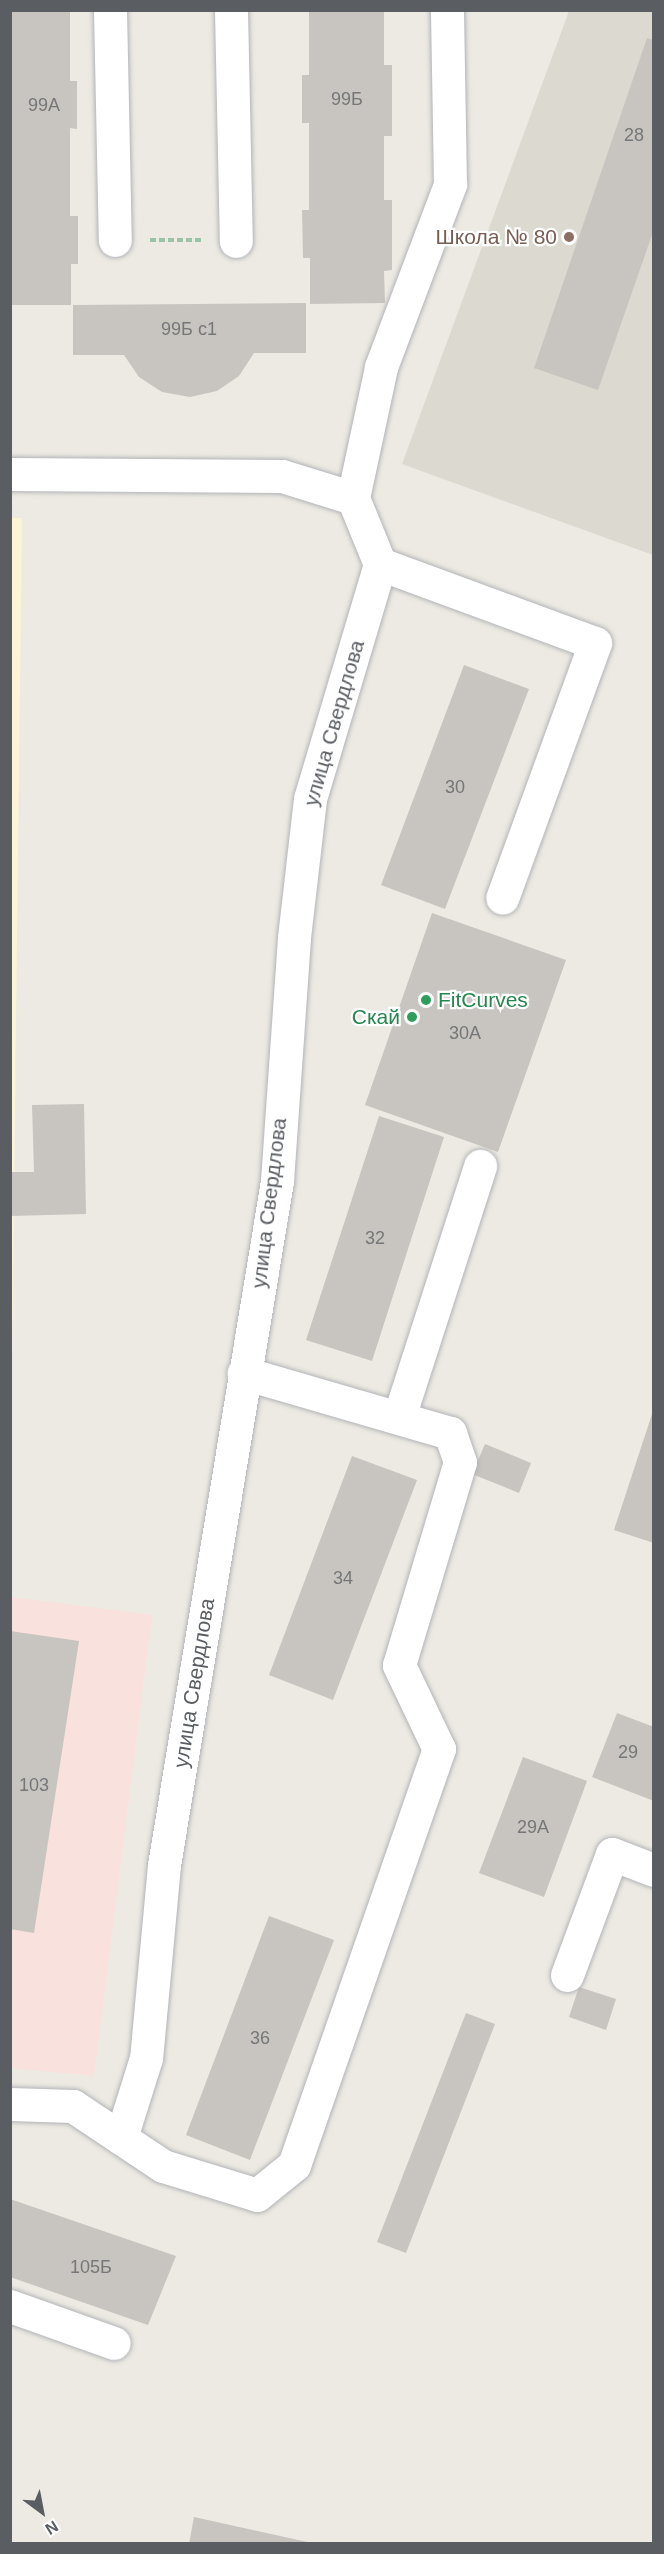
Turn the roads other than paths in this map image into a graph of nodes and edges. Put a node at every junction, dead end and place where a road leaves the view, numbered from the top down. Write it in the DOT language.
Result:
graph roads {
  1 [pos="110,10"];
  2 [pos="231,10"];
  3 [pos="447,10"];
  4 [pos="115,240"];
  5 [pos="236,241"];
  6 [pos="10,474"];
  7 [pos="353,498"];
  8 [pos="380,564"];
  9 [pos="502,898"];
  10 [pos="480,1166"];
  11 [pos="244,1372"];
  12 [pos="399,1417"];
  13 [pos="654,1870"];
  14 [pos="567,1975"];
  15 [pos="10,2104"];
  16 [pos="121,2138"];
  17 [pos="10,2306"];
  18 [pos="114,2343"];
  1 -- 4 [label="street"];
  2 -- 5 [label="street"];
  3 -- 7 [label="street"];
  6 -- 7 [label="street"];
  7 -- 8 [label="street"];
  8 -- 9 [label="street"];
  8 -- 11 [label="street, улица Свердлова"];
  10 -- 12 [label="street"];
  11 -- 12 [label="street"];
  11 -- 16 [label="street, улица Свердлова"];
  12 -- 16 [label="street"];
  13 -- 14 [label="street"];
  15 -- 16 [label="street"];
  17 -- 18 [label="street"];
}
